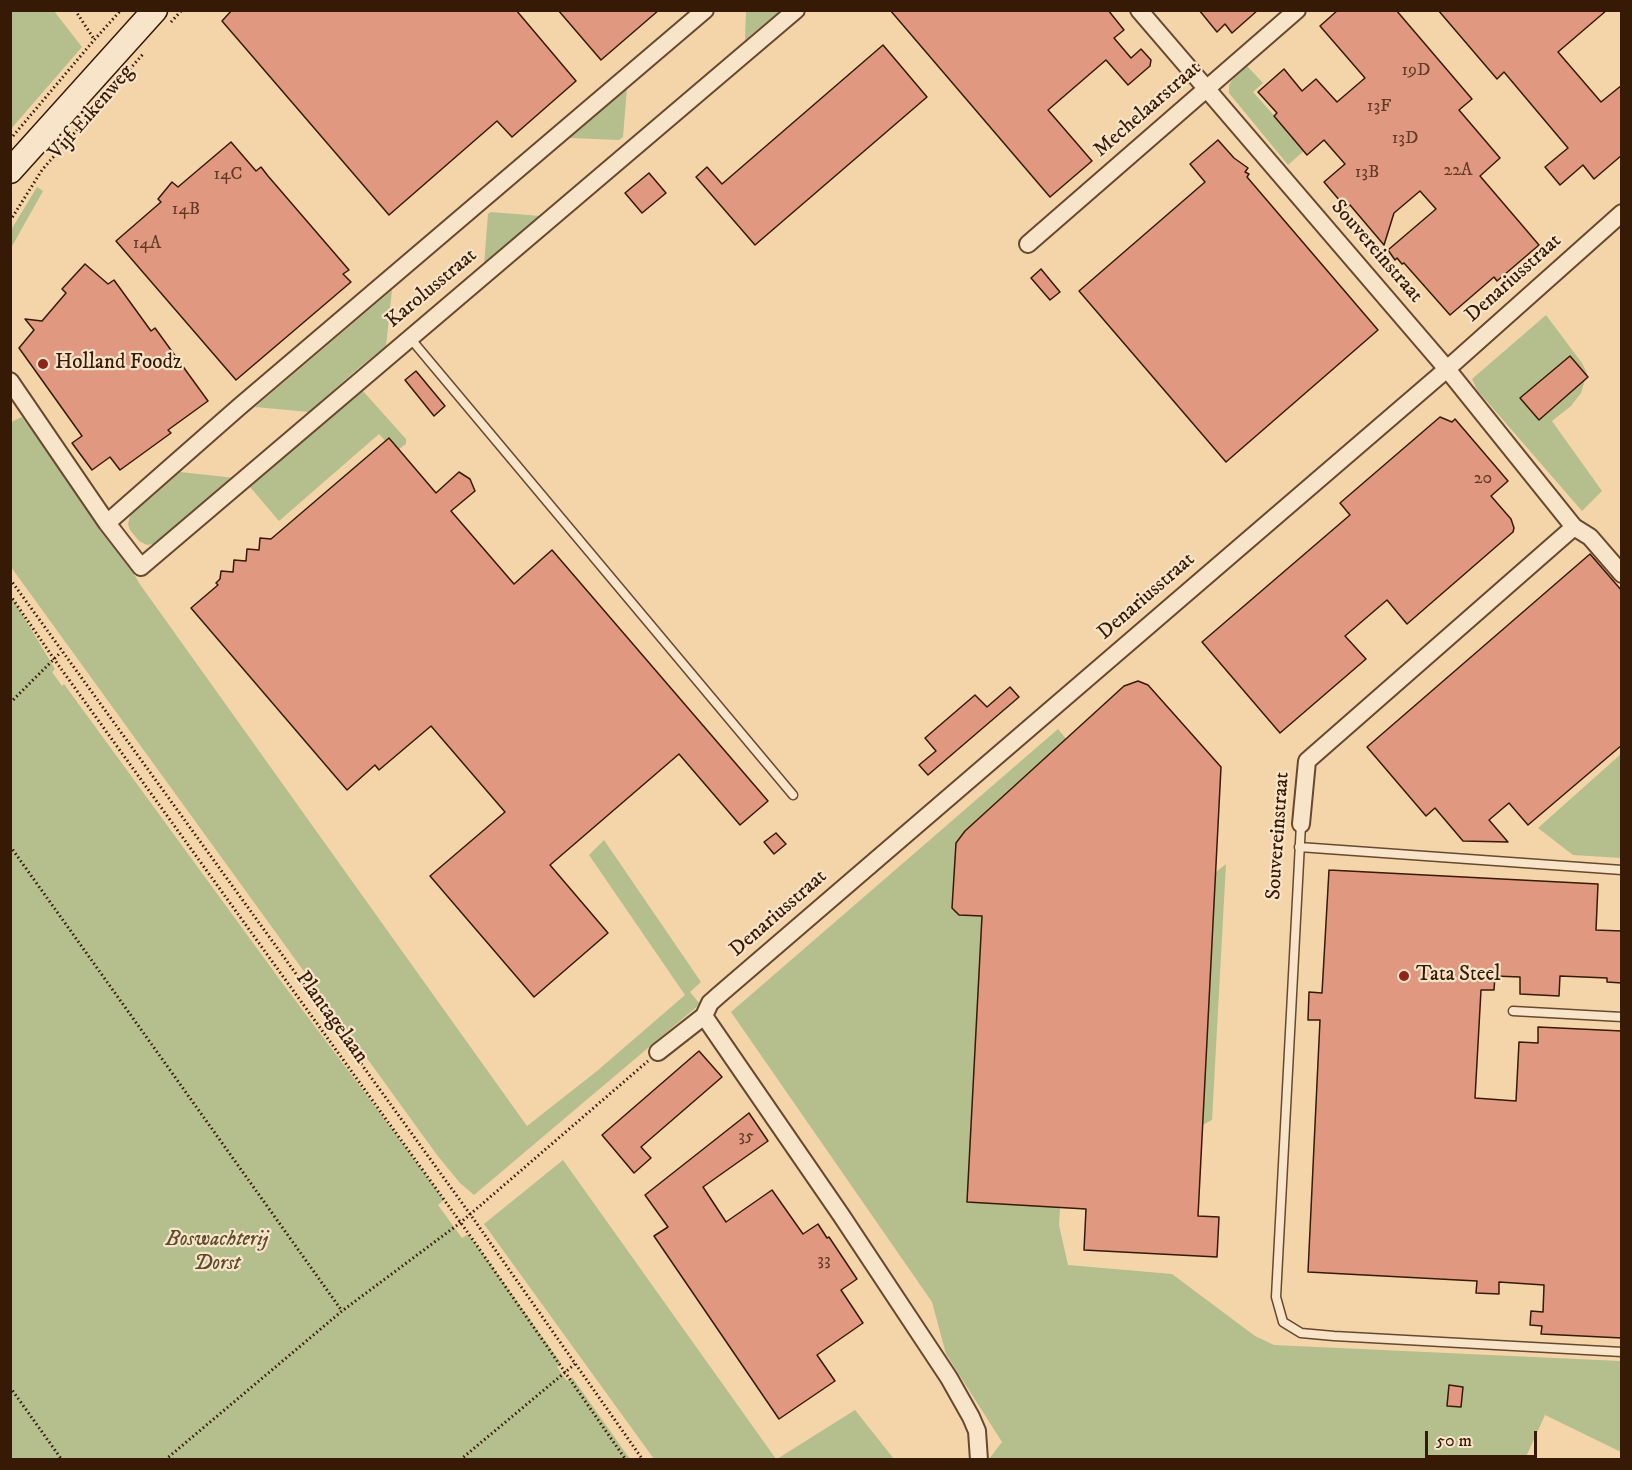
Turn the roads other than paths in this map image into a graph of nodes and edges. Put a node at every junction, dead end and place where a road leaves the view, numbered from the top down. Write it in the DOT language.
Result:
graph roads {
  1 [pos="705,10"];
  2 [pos="796,10"];
  3 [pos="1139,10"];
  4 [pos="1297,10"];
  5 [pos="160,19"];
  6 [pos="1206,89"];
  7 [pos="14,157"];
  8 [pos="10,181"];
  9 [pos="1622,213"];
  10 [pos="1028,244"];
  11 [pos="410,338"];
  12 [pos="1447,369"];
  13 [pos="10,381"];
  14 [pos="107,523"];
  15 [pos="1574,527"];
  16 [pos="1622,574"];
  17 [pos="793,795"];
  18 [pos="1301,824"];
  19 [pos="1299,848"];
  20 [pos="1622,870"];
  21 [pos="1513,1011"];
  22 [pos="704,1016"];
  23 [pos="1622,1017"];
  24 [pos="658,1052"];
  25 [pos="1622,1352"];
  26 [pos="979,1460"];
  1 -- 14 [label="street, Karolusstraat"];
  2 -- 11 [label="street, Karolusstraat"];
  3 -- 6 [label="street, Souvereinstraat"];
  4 -- 6 [label="street, Mechelaarstraat"];
  5 -- 7 [label="main road, Vijf Eikenweg"];
  6 -- 10 [label="street, Mechelaarstraat"];
  6 -- 12 [label="street, Souvereinstraat"];
  7 -- 8 [label="main road, Vijf Eikenweg"];
  9 -- 12 [label="street, Denariusstraat"];
  11 -- 14 [label="street, Karolusstraat"];
  11 -- 17 [label="lane"];
  12 -- 15 [label="street, Souvereinstraat"];
  12 -- 22 [label="street, Denariusstraat"];
  13 -- 14 [label="street, Karolusstraat"];
  15 -- 16 [label="street, Souvereinstraat"];
  15 -- 18 [label="street, Souvereinstraat"];
  18 -- 19 [label="lane, Souvereinstraat"];
  19 -- 20 [label="lane"];
  19 -- 25 [label="lane, Souvereinstraat"];
  21 -- 23 [label="lane"];
  22 -- 24 [label="street, Denariusstraat"];
  22 -- 26 [label="street"];
}
